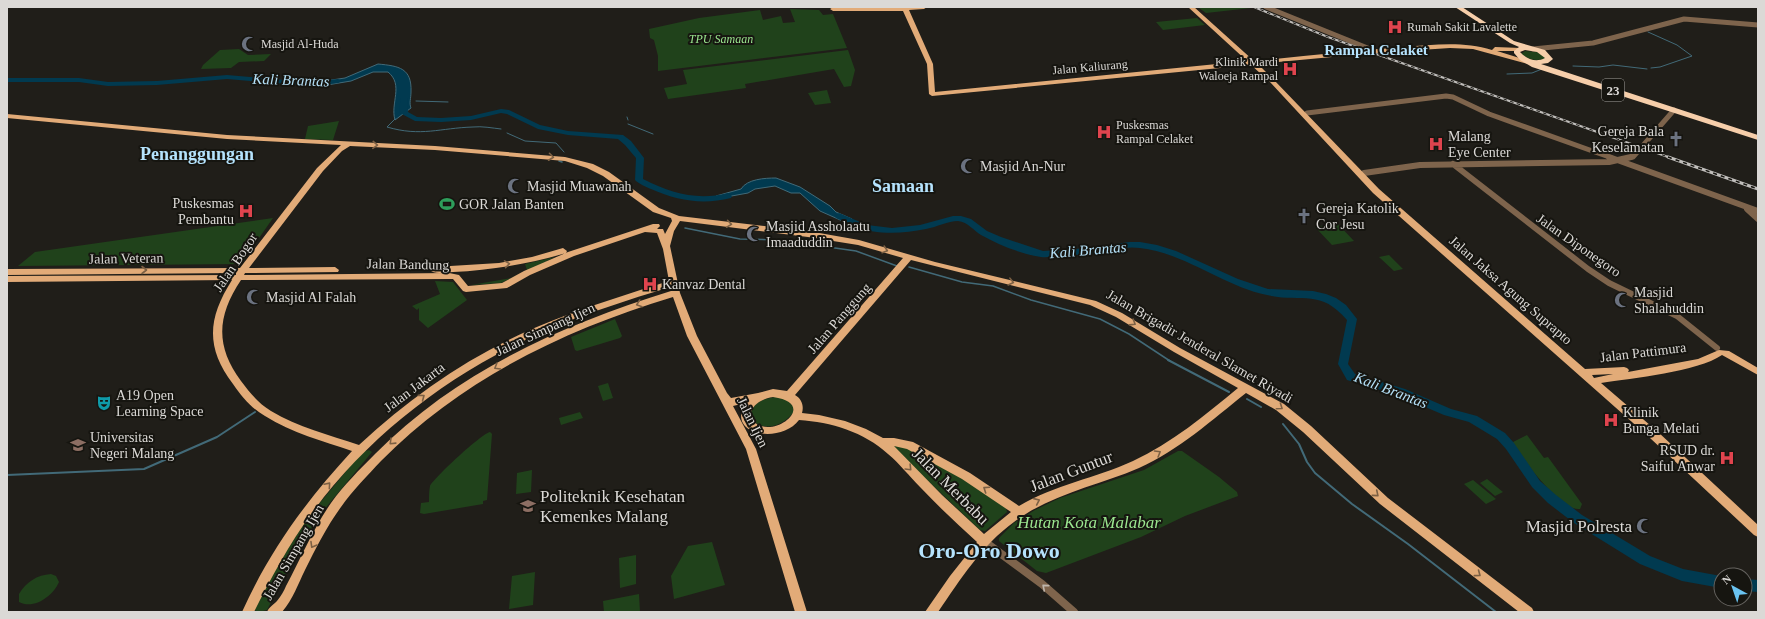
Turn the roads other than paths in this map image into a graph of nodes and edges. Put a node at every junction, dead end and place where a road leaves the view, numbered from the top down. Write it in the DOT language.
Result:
graph roads {
  1 [pos="924,7"];
  2 [pos="1266,7"];
  3 [pos="1458,7"];
  4 [pos="833,8"];
  5 [pos="905,9"];
  6 [pos="1193,9"];
  7 [pos="1758,25"];
  8 [pos="1512,42"];
  9 [pos="1554,47"];
  10 [pos="1519,49"];
  11 [pos="1531,49"];
  12 [pos="1487,50"];
  13 [pos="1375,51"];
  14 [pos="1516,58"];
  15 [pos="1549,59"];
  16 [pos="1527,60"];
  17 [pos="1253,63"];
  18 [pos="1536,65"];
  19 [pos="1565,74"];
  20 [pos="1674,110"];
  21 [pos="1306,113"];
  22 [pos="7,116"];
  23 [pos="1318,127"];
  24 [pos="1758,138"];
  25 [pos="337,146"];
  26 [pos="1609,160"];
  27 [pos="1631,162"];
  28 [pos="1453,164"];
  29 [pos="1362,171"];
  30 [pos="1744,206"];
  31 [pos="1758,211"];
  32 [pos="671,216"];
  33 [pos="1758,219"];
  34 [pos="654,224"];
  35 [pos="670,231"];
  36 [pos="640,232"];
  37 [pos="667,249"];
  38 [pos="909,257"];
  39 [pos="468,268"];
  40 [pos="124,270"];
  41 [pos="7,272"];
  42 [pos="242,273"];
  43 [pos="1471,273"];
  44 [pos="456,277"];
  45 [pos="117,278"];
  46 [pos="7,279"];
  47 [pos="674,283"];
  48 [pos="676,293"];
  49 [pos="588,311"];
  50 [pos="592,322"];
  51 [pos="1721,351"];
  52 [pos="1700,360"];
  53 [pos="1588,372"];
  54 [pos="1758,372"];
  55 [pos="1598,380"];
  56 [pos="1246,387"];
  57 [pos="721,390"];
  58 [pos="764,395"];
  59 [pos="790,395"];
  60 [pos="729,407"];
  61 [pos="797,416"];
  62 [pos="747,420"];
  63 [pos="880,442"];
  64 [pos="751,449"];
  65 [pos="360,450"];
  66 [pos="1018,511"];
  67 [pos="1758,524"];
  68 [pos="1758,532"];
  69 [pos="985,542"];
  70 [pos="248,612"];
  71 [pos="273,612"];
  72 [pos="801,612"];
  73 [pos="931,612"];
  74 [pos="1074,612"];
  75 [pos="1528,612"];
  1 -- 5 [label="main road"];
  2 -- 13 [label="street"];
  3 -- 8 [label="highway, 23"];
  4 -- 5 [label="main road"];
  5 -- 17 [label="main road, Jalan Kaliurang"];
  6 -- 17 [label="main road"];
  6 -- 17 [label="main road"];
  7 -- 9 [label="street"];
  8 -- 10 [label="highway, 23"];
  8 -- 11 [label="highway, 23"];
  9 -- 11 [label="street"];
  9 -- 15 [label="street"];
  10 -- 11 [label="highway"];
  10 -- 12 [label="main road"];
  10 -- 16 [label="highway, 23"];
  11 -- 15 [label="highway, 23"];
  12 -- 13 [label="main road, Jalan Kaliurang"];
  12 -- 14 [label="main road"];
  13 -- 17 [label="main road, Jalan Kaliurang"];
  14 -- 16 [label="main road"];
  14 -- 18 [label="main road"];
  15 -- 16 [label="highway"];
  15 -- 19 [label="highway, 23"];
  16 -- 18 [label="highway, 23"];
  17 -- 21 [label="main road, Jalan Jaksa Agung Suprapto"];
  17 -- 23 [label="main road, Jalan Jaksa Agung Suprapto"];
  18 -- 19 [label="highway, 23"];
  19 -- 20 [label="highway, 23"];
  20 -- 24 [label="highway, 23"];
  20 -- 27 [label="street"];
  21 -- 23 [label="main road, Jalan Jaksa Agung Suprapto"];
  21 -- 26 [label="street"];
  22 -- 25 [label="main road"];
  23 -- 29 [label="main road, Jalan Jaksa Agung Suprapto"];
  23 -- 43 [label="main road, Jalan Jaksa Agung Suprapto"];
  25 -- 32 [label="main road, one-way"];
  25 -- 42 [label="main road, Jalan Bogor"];
  26 -- 27 [label="street"];
  26 -- 27 [label="street"];
  26 -- 28 [label="street"];
  27 -- 30 [label="street"];
  28 -- 29 [label="street"];
  28 -- 51 [label="street, Jalan Diponegoro"];
  29 -- 43 [label="main road, Jalan Jaksa Agung Suprapto"];
  30 -- 31 [label="street"];
  30 -- 33 [label="street"];
  32 -- 34 [label="main road"];
  32 -- 35 [label="main road, Jalan Ijen"];
  32 -- 38 [label="main road, Jalan Brigadir Jenderal Slamet Riyadi, one-way"];
  34 -- 35 [label="main road"];
  34 -- 36 [label="main road, Jalan Bandung"];
  39 -- 34 [label="main road, Jalan Bandung, one-way"];
  35 -- 37 [label="main road, Jalan Ijen"];
  36 -- 37 [label="main road, Jalan Ijen"];
  36 -- 44 [label="main road, Jalan Bandung"];
  37 -- 47 [label="main road, Jalan Ijen"];
  38 -- 56 [label="main road, Jalan Brigadir Jenderal Slamet Riyadi, one-way"];
  38 -- 59 [label="main road, Jalan Panggung"];
  39 -- 42 [label="main road, Jalan Bandung"];
  39 -- 44 [label="main road"];
  40 -- 41 [label="main road, Jalan Veteran"];
  40 -- 42 [label="main road, Jalan Veteran, one-way"];
  40 -- 45 [label="main road"];
  42 -- 44 [label="main road, Jalan Bandung"];
  42 -- 45 [label="main road, Jalan Veteran"];
  42 -- 65 [label="main road, Jalan Bogor"];
  43 -- 53 [label="main road, Jalan Jaksa Agung Suprapto"];
  43 -- 68 [label="main road, Jalan Jaksa Agung Suprapto"];
  45 -- 46 [label="main road, Jalan Veteran"];
  47 -- 48 [label="main road, Jalan Ijen"];
  47 -- 49 [label="main road, Jalan Jakarta"];
  48 -- 50 [label="main road, Jalan Simpang Ijen, one-way"];
  48 -- 57 [label="main road, Jalan Ijen"];
  49 -- 50 [label="main road"];
  65 -- 49 [label="main road, Jalan Jakarta, one-way"];
  50 -- 71 [label="main road, Jalan Simpang Ijen, one-way"];
  51 -- 52 [label="main road, Jalan Pattimura"];
  51 -- 54 [label="main road"];
  52 -- 53 [label="main road, Jalan Pattimura"];
  52 -- 55 [label="main road, Jalan Pattimura"];
  53 -- 55 [label="main road, Jalan Jaksa Agung Suprapto"];
  55 -- 67 [label="main road, Jalan Jaksa Agung Suprapto"];
  66 -- 56 [label="main road, Jalan Guntur, one-way"];
  56 -- 75 [label="main road, Jalan Brigadir Jenderal Slamet Riyadi, one-way"];
  57 -- 58 [label="main road"];
  57 -- 60 [label="main road, Jalan Ijen"];
  58 -- 59 [label="main road"];
  58 -- 62 [label="main road"];
  59 -- 61 [label="main road"];
  60 -- 62 [label="main road"];
  60 -- 64 [label="main road, Jalan Ijen"];
  61 -- 62 [label="main road"];
  61 -- 63 [label="main road, Jalan Merbabu"];
  62 -- 64 [label="main road"];
  66 -- 63 [label="main road, Jalan Merbabu, one-way"];
  63 -- 69 [label="main road, Jalan Merbabu, one-way"];
  64 -- 72 [label="main road, Jalan Ijen"];
  70 -- 65 [label="main road, Jalan Jakarta, one-way"];
  66 -- 69 [label="main road, Jalan Guntur"];
  69 -- 73 [label="main road, Jalan Guntur"];
  74 -- 69 [label="street, Jalan Merbabu, one-way"];
}
